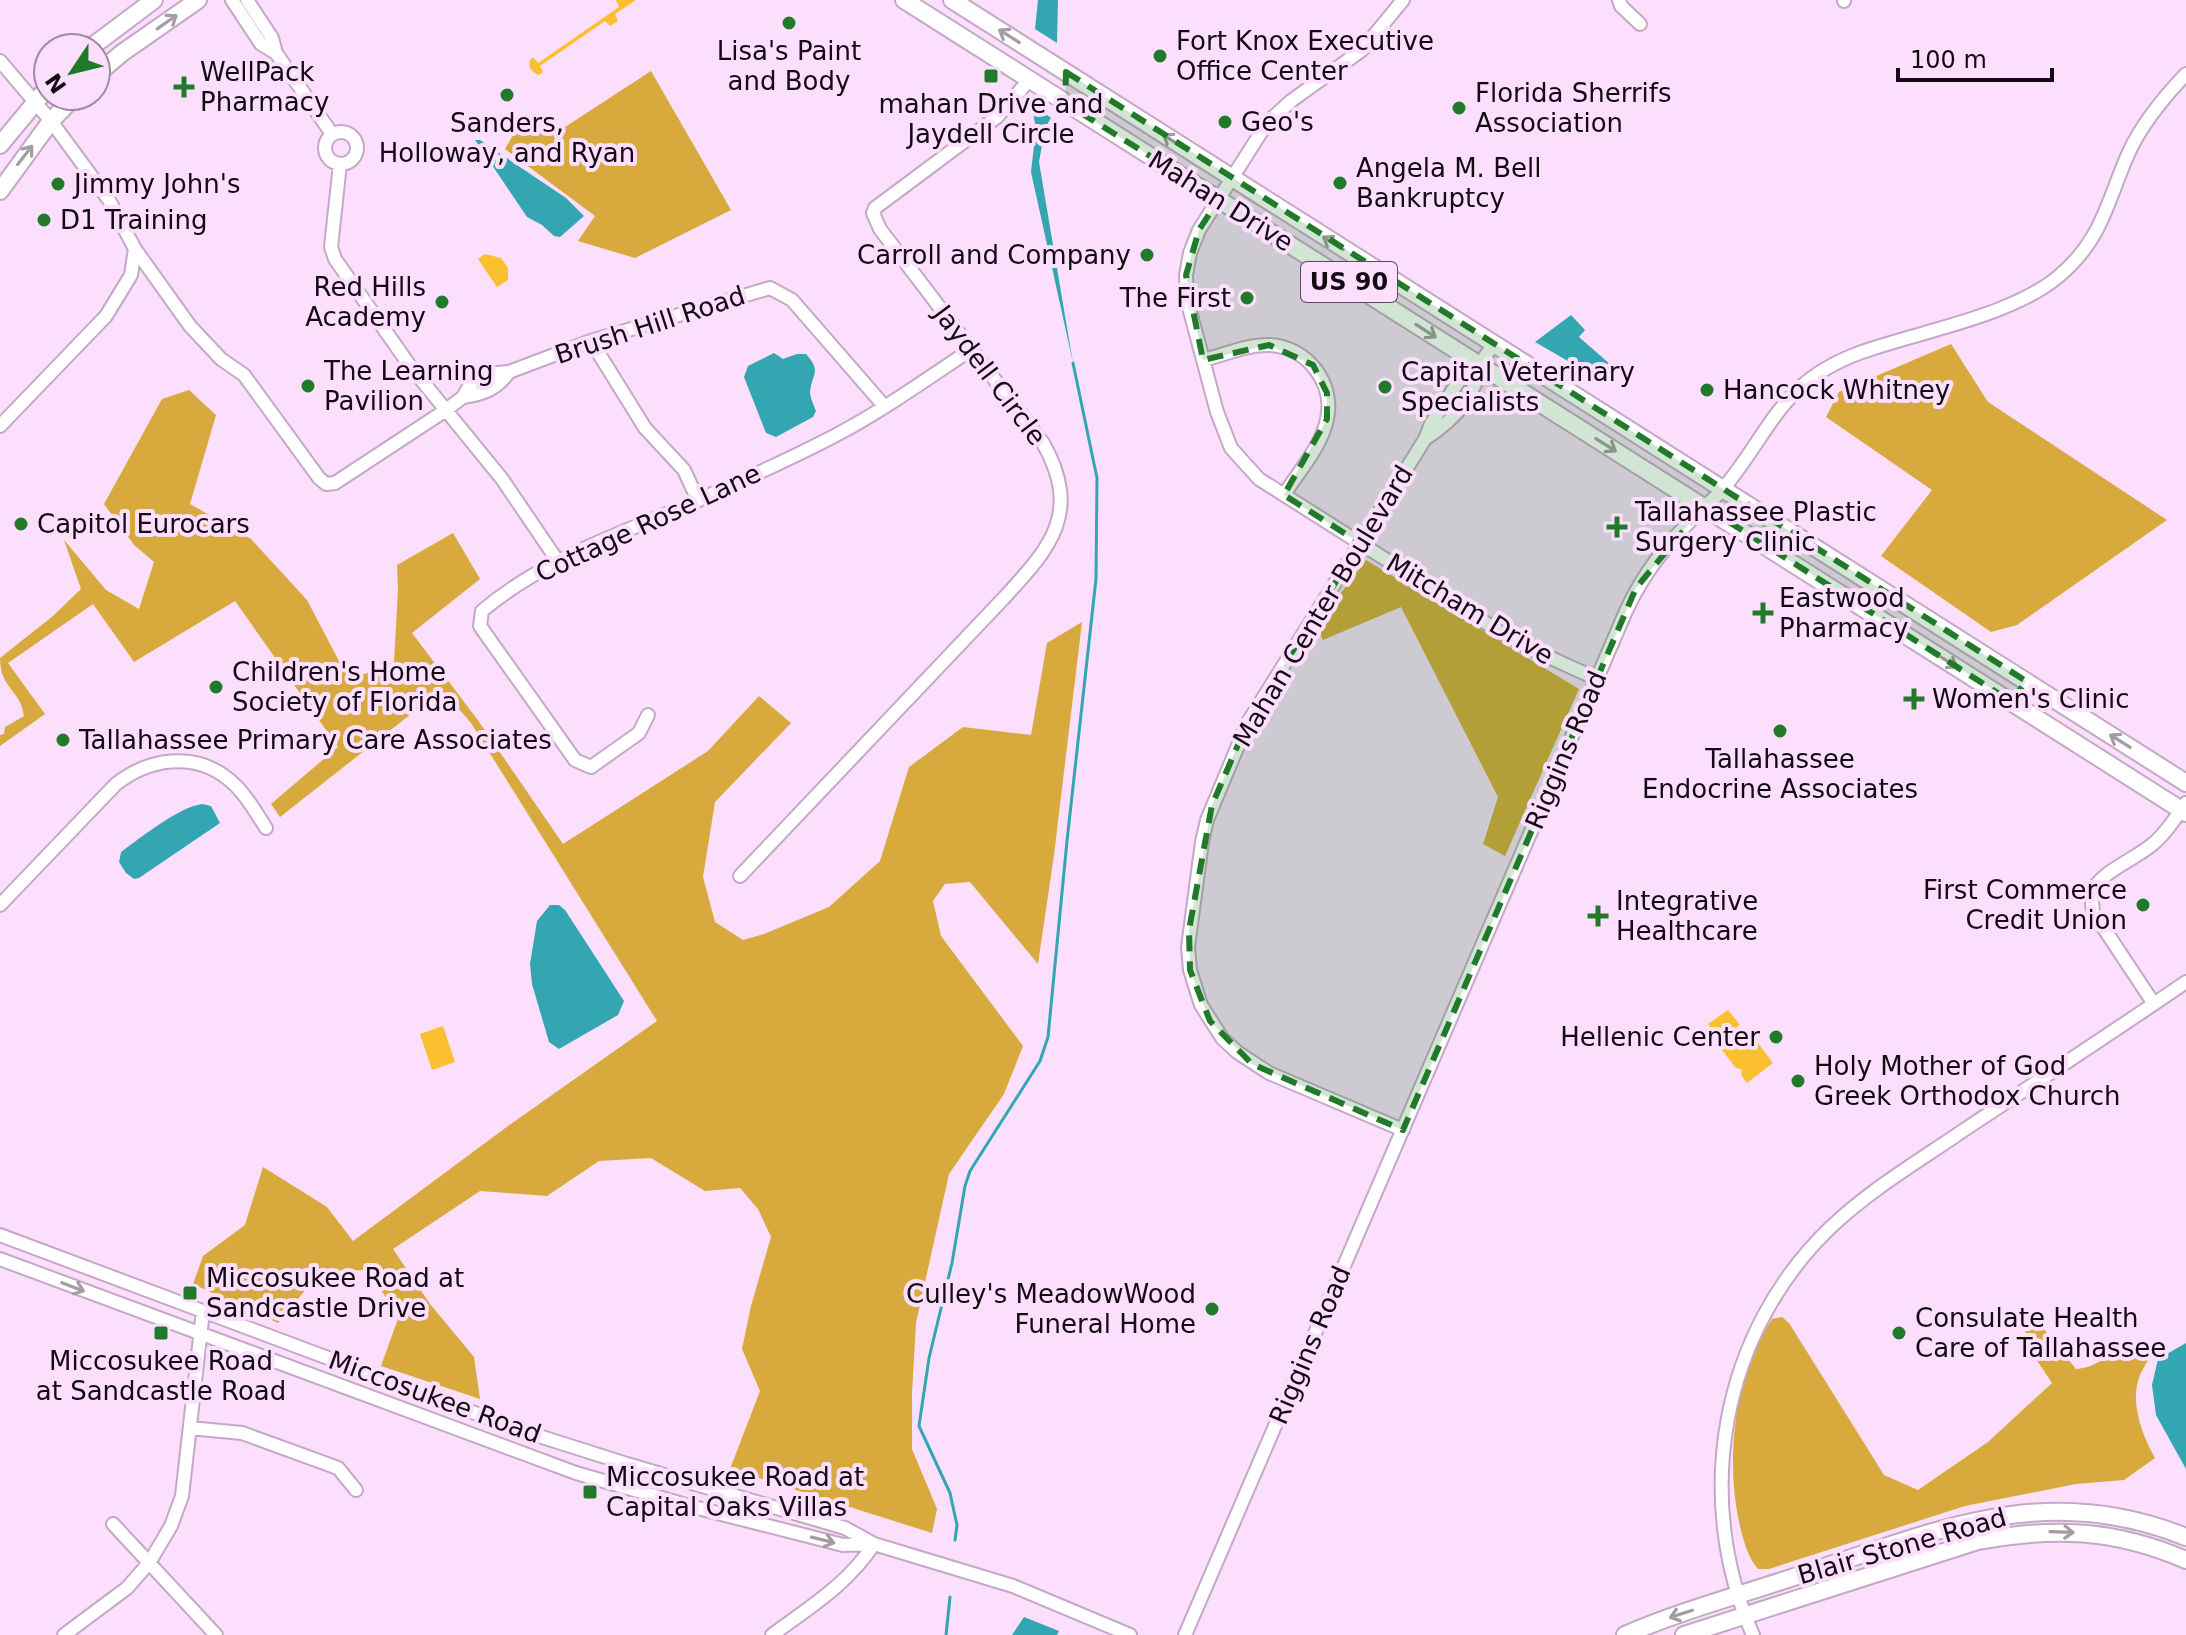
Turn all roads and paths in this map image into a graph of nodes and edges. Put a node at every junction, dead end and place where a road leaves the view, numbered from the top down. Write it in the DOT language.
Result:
graph roads {
  1 [pos="154,0"];
  2 [pos="198,0"];
  3 [pos="232,0"];
  4 [pos="247,0"];
  5 [pos="904,0"];
  6 [pos="952,0"];
  7 [pos="1403,0"];
  8 [pos="1619,0"];
  9 [pos="1640,24"];
  10 [pos="111,32"];
  11 [pos="276,53"];
  12 [pos="0,61"];
  13 [pos="112,61"];
  14 [pos="1066,72"];
  15 [pos="2186,74"];
  16 [pos="1029,80"];
  17 [pos="32,100"];
  18 [pos="1065,103"];
  19 [pos="32,105"];
  20 [pos="43,112"];
  21 [pos="60,112"];
  22 [pos="51,121"];
  23 [pos="332,134"];
  24 [pos="0,145"];
  25 [pos="340,164"];
  26 [pos="1231,178"];
  27 [pos="0,191"];
  28 [pos="1219,199"];
  29 [pos="135,249"];
  30 [pos="591,341"];
  31 [pos="1494,344"];
  32 [pos="972,349"];
  33 [pos="1203,360"];
  34 [pos="1479,365"];
  35 [pos="885,407"];
  36 [pos="446,410"];
  37 [pos="0,426"];
  38 [pos="1722,490"];
  39 [pos="1284,495"];
  40 [pos="698,500"];
  41 [pos="1704,506"];
  42 [pos="1360,543"];
  43 [pos="557,560"];
  44 [pos="1873,584"];
  45 [pos="1857,604"];
  46 [pos="1597,679"];
  47 [pos="2026,681"];
  48 [pos="2012,702"];
  49 [pos="648,715"];
  50 [pos="2186,783"];
  51 [pos="2184,809"];
  52 [pos="266,828"];
  53 [pos="740,876"];
  54 [pos="0,905"];
  55 [pos="2186,982"];
  56 [pos="2154,1004"];
  57 [pos="1403,1130"];
  58 [pos="0,1235"];
  59 [pos="0,1259"];
  60 [pos="203,1311"];
  61 [pos="200,1334"];
  62 [pos="190,1428"];
  63 [pos="627,1464"];
  64 [pos="619,1486"];
  65 [pos="356,1490"];
  66 [pos="113,1524"];
  67 [pos="2186,1537"];
  68 [pos="874,1544"];
  69 [pos="2186,1560"];
  70 [pos="149,1563"];
  71 [pos="1738,1596"];
  72 [pos="1744,1615"];
  73 [pos="64,1635"];
  74 [pos="216,1635"];
  75 [pos="772,1635"];
  76 [pos="1130,1635"];
  77 [pos="1185,1635"];
  78 [pos="1625,1635"];
  79 [pos="1684,1635"];
  80 [pos="1753,1635"];
  1 -- 10 [label="main road"];
  13 -- 2 [label="main road, one-way"];
  3 -- 11 [label="street"];
  4 -- 11 [label="street"];
  5 -- 16 [label="main road, Mahan Drive / US 90"];
  14 -- 6 [label="main road, Mahan Drive / US 90, one-way"];
  7 -- 26 [label="street, Mitcham Drive"];
  8 -- 9 [label="street"];
  11 -- 23 [label="street"];
  12 -- 17 [label="street"];
  14 -- 16 [label="main road"];
  14 -- 18 [label="main road"];
  26 -- 14 [label="main road, Mahan Drive / US 90, one-way"];
  15 -- 38 [label="street, Riggins Road"];
  16 -- 18 [label="main road, Mahan Drive / US 90"];
  16 -- 32 [label="street, Jaydell Circle"];
  18 -- 28 [label="main road, Mahan Drive / US 90"];
  19 -- 24 [label="main road"];
  20 -- 22 [label="street"];
  21 -- 22 [label="main road"];
  27 -- 22 [label="main road, one-way"];
  22 -- 29 [label="street"];
  23 -- 25 [label="street"];
  23 -- 25 [label="street"];
  25 -- 36 [label="street"];
  26 -- 28 [label="street, Mitcham Drive"];
  31 -- 26 [label="main road, Mahan Drive / US 90, one-way"];
  28 -- 33 [label="street, Mitcham Drive"];
  28 -- 34 [label="main road, Mahan Drive / US 90, one-way"];
  29 -- 36 [label="street, Brush Hill Road"];
  29 -- 37 [label="street"];
  30 -- 35 [label="street, Brush Hill Road"];
  30 -- 36 [label="street, Brush Hill Road"];
  30 -- 40 [label="street"];
  31 -- 34 [label="street, Mahan Center Boulevard"];
  31 -- 38 [label="main road, Mahan Drive / US 90"];
  32 -- 35 [label="street, Cottage Rose Lane"];
  32 -- 53 [label="street, Jaydell Circle"];
  33 -- 39 [label="street, Mitcham Drive"];
  33 -- 39 [label="street"];
  34 -- 41 [label="main road, Mahan Drive / US 90, one-way"];
  34 -- 42 [label="street, Mahan Center Boulevard"];
  35 -- 40 [label="street, Cottage Rose Lane"];
  36 -- 43 [label="street"];
  38 -- 41 [label="street, Riggins Road"];
  38 -- 44 [label="main road, Mahan Drive / US 90"];
  39 -- 42 [label="street, Mitcham Drive"];
  40 -- 43 [label="street, Cottage Rose Lane"];
  41 -- 45 [label="main road, Mahan Drive / US 90"];
  41 -- 46 [label="street, Riggins Road"];
  42 -- 46 [label="street, Mitcham Drive"];
  42 -- 57 [label="street, Mahan Center Boulevard"];
  43 -- 49 [label="street, Cottage Rose Lane"];
  44 -- 45 [label="main road"];
  44 -- 47 [label="main road, Mahan Drive / US 90"];
  45 -- 48 [label="main road, Mahan Drive / US 90, one-way"];
  46 -- 57 [label="street, Riggins Road"];
  47 -- 48 [label="main road"];
  50 -- 47 [label="main road, Mahan Drive / US 90, one-way"];
  48 -- 51 [label="main road, Mahan Drive / US 90"];
  51 -- 56 [label="street"];
  52 -- 54 [label="street"];
  55 -- 56 [label="street"];
  56 -- 71 [label="street"];
  57 -- 77 [label="street, Riggins Road"];
  58 -- 60 [label="street, Miccosukee Road"];
  59 -- 61 [label="street, Miccosukee Road, one-way"];
  60 -- 61 [label="street"];
  60 -- 63 [label="street, Miccosukee Road"];
  61 -- 62 [label="street"];
  61 -- 64 [label="street, Miccosukee Road"];
  62 -- 65 [label="street"];
  62 -- 70 [label="street"];
  63 -- 64 [label="street"];
  63 -- 68 [label="street, Miccosukee Road"];
  64 -- 68 [label="street, Miccosukee Road, one-way"];
  66 -- 70 [label="street"];
  67 -- 71 [label="main road, Blair Stone Road"];
  68 -- 75 [label="street"];
  68 -- 76 [label="street, Miccosukee Road"];
  72 -- 69 [label="main road, Blair Stone Road, one-way"];
  70 -- 73 [label="street"];
  70 -- 74 [label="street"];
  71 -- 72 [label="street"];
  71 -- 78 [label="main road, Blair Stone Road, one-way"];
  72 -- 79 [label="main road, Blair Stone Road"];
  72 -- 80 [label="street"];
}
